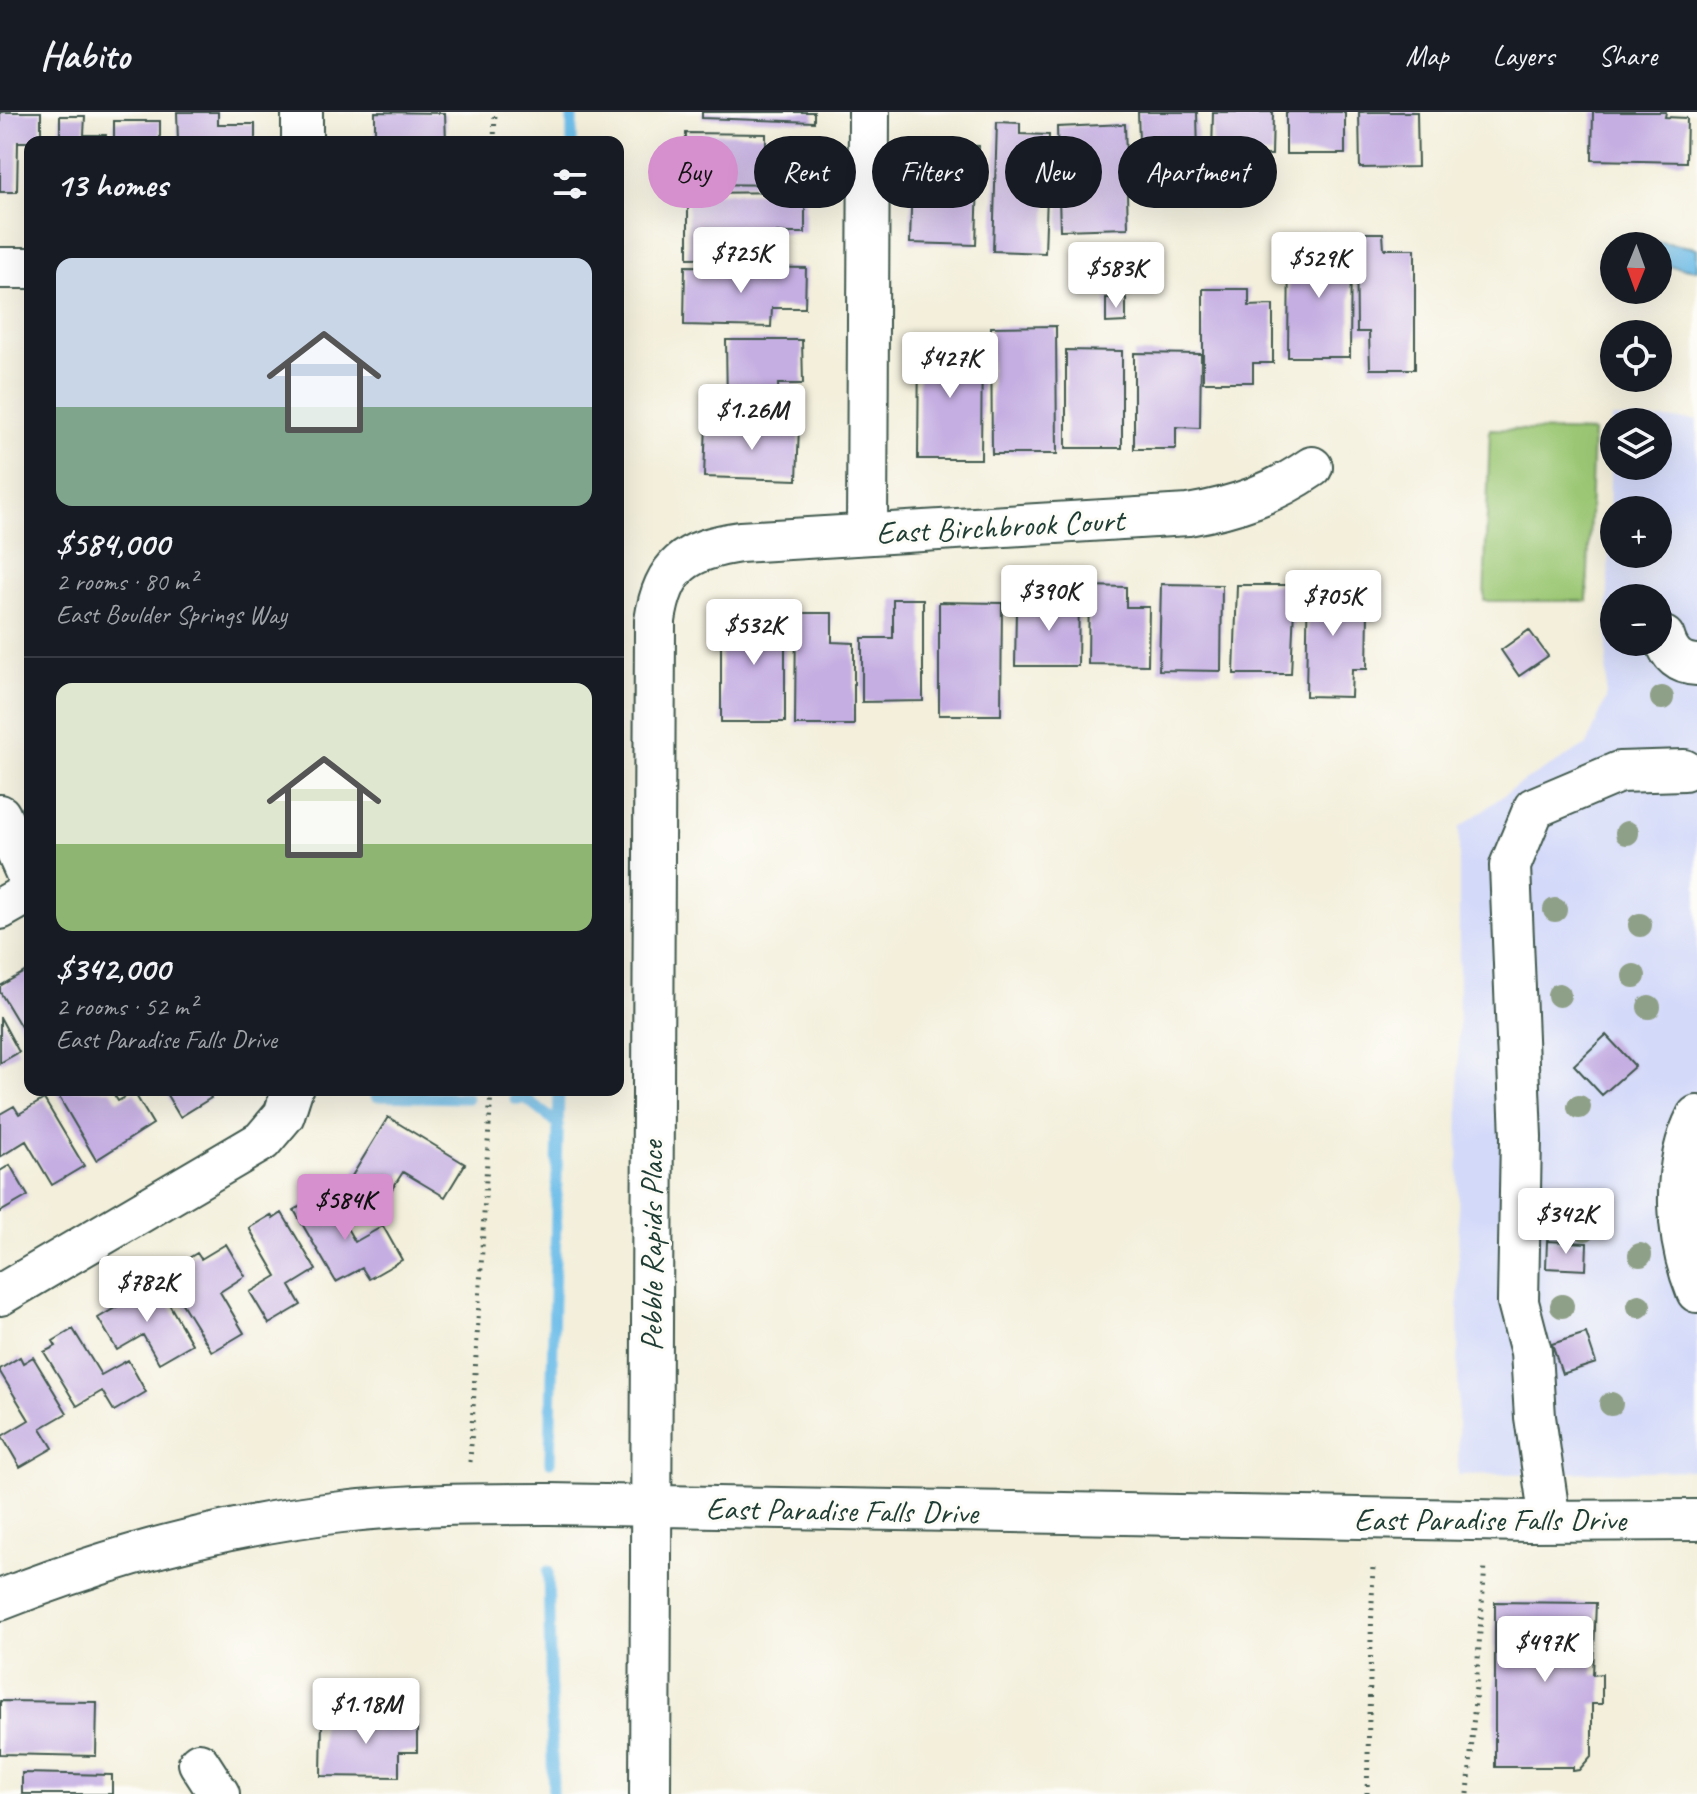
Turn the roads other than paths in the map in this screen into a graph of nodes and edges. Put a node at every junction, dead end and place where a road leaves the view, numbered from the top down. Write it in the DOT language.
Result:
graph roads {
  1 [pos="302,112"];
  2 [pos="869,112"];
  3 [pos="302,136"];
  4 [pos="0,268"];
  5 [pos="24,268"];
  6 [pos="1312,467"];
  7 [pos="867,533"];
  8 [pos="681,560"];
  9 [pos="1672,655"];
  10 [pos="1697,665"];
  11 [pos="1684,770"];
  12 [pos="0,815"];
  13 [pos="24,869"];
  14 [pos="24,895"];
  15 [pos="0,909"];
  16 [pos="288,1102"];
  17 [pos="1697,1116"];
  18 [pos="1697,1292"];
  19 [pos="0,1295"];
  20 [pos="651,1506"];
  21 [pos="1697,1520"];
  22 [pos="1550,1521"];
  23 [pos="0,1600"];
  24 [pos="650,1794"];
  1 -- 3 [label="street"];
  2 -- 7 [label="street"];
  4 -- 5 [label="street"];
  6 -- 7 [label="street, East Birchbrook Court"];
  7 -- 8 [label="street, East Birchbrook Court"];
  8 -- 20 [label="street, Pebble Rapids Place"];
  9 -- 10 [label="street"];
  11 -- 22 [label="street"];
  12 -- 13 [label="street"];
  14 -- 15 [label="street"];
  16 -- 19 [label="street"];
  17 -- 18 [label="street"];
  20 -- 22 [label="street, East Paradise Falls Drive"];
  20 -- 23 [label="street, East Paradise Falls Drive"];
  20 -- 24 [label="street, Pebble Rapids Place"];
  21 -- 22 [label="street, East Paradise Falls Drive"];
}
